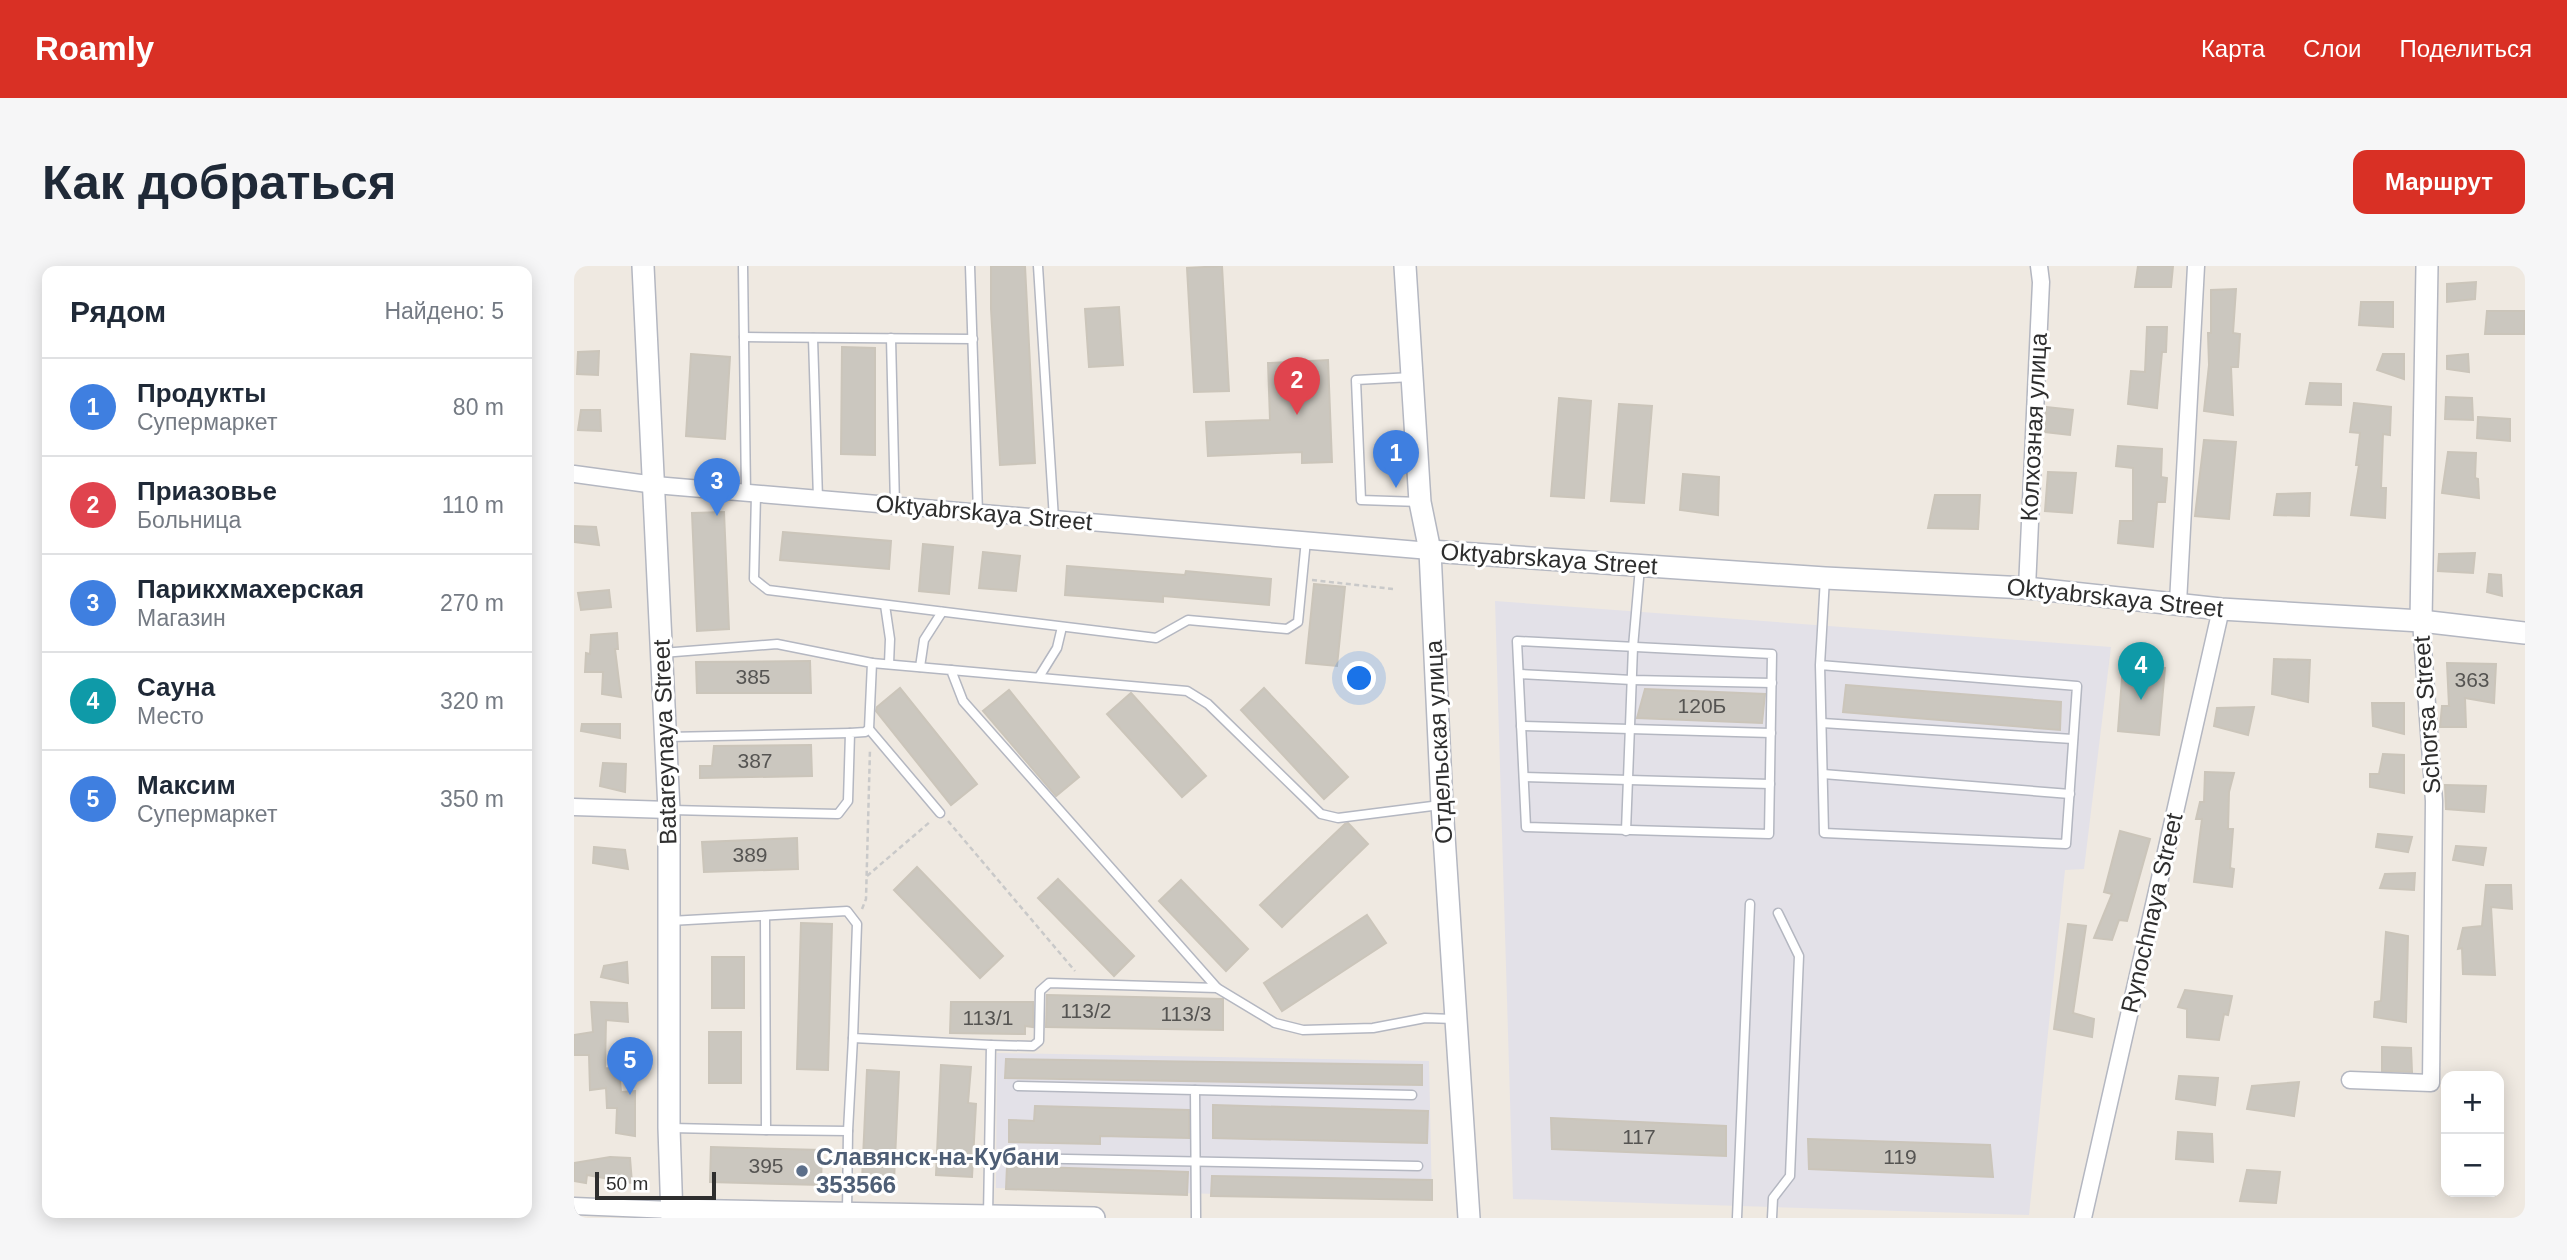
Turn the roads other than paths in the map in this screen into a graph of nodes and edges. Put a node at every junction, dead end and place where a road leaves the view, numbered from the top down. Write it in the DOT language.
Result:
graph roads {
  1 [pos="642,266"];
  2 [pos="743,266"];
  3 [pos="970,266"];
  4 [pos="1038,266"];
  5 [pos="1405,266"];
  6 [pos="2039,266"];
  7 [pos="2196,266"];
  8 [pos="2427,266"];
  9 [pos="744,337"];
  10 [pos="813,338"];
  11 [pos="891,338"];
  12 [pos="973,339"];
  13 [pos="1412,377"];
  14 [pos="574,474"];
  15 [pos="655,485"];
  16 [pos="751,493"];
  17 [pos="818,499"];
  18 [pos="1420,502"];
  19 [pos="895,506"];
  20 [pos="978,513"];
  21 [pos="1054,519"];
  22 [pos="1306,540"];
  23 [pos="1430,551"];
  24 [pos="1640,564"];
  25 [pos="1825,578"];
  26 [pos="2027,587"];
  27 [pos="2178,603"];
  28 [pos="885,605"];
  29 [pos="2221,609"];
  30 [pos="942,612"];
  31 [pos="2421,621"];
  32 [pos="1062,626"];
  33 [pos="2525,633"];
  34 [pos="1633,647"];
  35 [pos="662,653"];
  36 [pos="872,663"];
  37 [pos="888,664"];
  38 [pos="1820,665"];
  39 [pos="920,667"];
  40 [pos="951,670"];
  41 [pos="1519,674"];
  42 [pos="1039,677"];
  43 [pos="1632,680"];
  44 [pos="1772,683"];
  45 [pos="1822,723"];
  46 [pos="1521,726"];
  47 [pos="1630,729"];
  48 [pos="867,731"];
  49 [pos="850,733"];
  50 [pos="1771,733"];
  51 [pos="666,737"];
  52 [pos="2073,739"];
  53 [pos="1823,774"];
  54 [pos="1524,777"];
  55 [pos="1628,780"];
  56 [pos="1770,784"];
  57 [pos="2070,794"];
  58 [pos="1442,805"];
  59 [pos="574,807"];
  60 [pos="669,810"];
  61 [pos="940,813"];
  62 [pos="1626,831"];
  63 [pos="1750,904"];
  64 [pos="1778,913"];
  65 [pos="765,917"];
  66 [pos="669,921"];
  67 [pos="1217,988"];
  68 [pos="1456,1019"];
  69 [pos="853,1038"];
  70 [pos="991,1045"];
  71 [pos="2350,1080"];
  72 [pos="1018,1086"];
  73 [pos="1195,1090"];
  74 [pos="1412,1095"];
  75 [pos="669,1128"];
  76 [pos="766,1130"];
  77 [pos="848,1131"];
  78 [pos="1015,1158"];
  79 [pos="1195,1161"];
  80 [pos="1418,1166"];
  81 [pos="574,1206"];
  82 [pos="847,1213"];
  83 [pos="672,1214"];
  84 [pos="875,1216"];
  85 [pos="988,1216"];
  86 [pos="1094,1218"];
  87 [pos="1196,1218"];
  88 [pos="1469,1218"];
  89 [pos="1737,1218"];
  90 [pos="1772,1218"];
  91 [pos="2082,1218"];
  1 -- 15 [label="street, Batareynaya Street"];
  2 -- 9 [label="lane"];
  3 -- 12 [label="lane"];
  4 -- 21 [label="lane"];
  5 -- 13 [label="street, Отдельская улица"];
  6 -- 26 [label="street, Колхозная улица"];
  7 -- 27 [label="street"];
  8 -- 31 [label="street, Schorsa Street"];
  9 -- 10 [label="lane"];
  9 -- 16 [label="lane"];
  10 -- 11 [label="lane"];
  10 -- 17 [label="lane"];
  11 -- 12 [label="lane"];
  11 -- 19 [label="lane"];
  12 -- 20 [label="lane"];
  13 -- 18 [label="street, Отдельская улица"];
  13 -- 18 [label="lane"];
  14 -- 15 [label="street, Oktyabrskaya Street"];
  15 -- 16 [label="street, Oktyabrskaya Street"];
  15 -- 35 [label="street, Batareynaya Street"];
  16 -- 17 [label="street, Oktyabrskaya Street"];
  16 -- 28 [label="lane"];
  17 -- 19 [label="street, Oktyabrskaya Street"];
  18 -- 23 [label="street, Отдельская улица"];
  19 -- 20 [label="street, Oktyabrskaya Street"];
  20 -- 21 [label="street, Oktyabrskaya Street"];
  21 -- 22 [label="street, Oktyabrskaya Street"];
  22 -- 23 [label="street, Oktyabrskaya Street"];
  22 -- 32 [label="lane"];
  23 -- 24 [label="street, Oktyabrskaya Street"];
  23 -- 58 [label="street, Отдельская улица"];
  24 -- 25 [label="street, Oktyabrskaya Street"];
  24 -- 34 [label="lane"];
  25 -- 26 [label="street, Oktyabrskaya Street"];
  25 -- 38 [label="lane"];
  26 -- 27 [label="street, Oktyabrskaya Street"];
  27 -- 29 [label="street, Oktyabrskaya Street"];
  28 -- 30 [label="lane"];
  28 -- 37 [label="lane"];
  29 -- 31 [label="street, Oktyabrskaya Street"];
  29 -- 91 [label="street, Rynochnaya Street"];
  30 -- 32 [label="lane"];
  30 -- 39 [label="lane"];
  31 -- 33 [label="street, Oktyabrskaya Street"];
  31 -- 71 [label="street, Schorsa Street"];
  32 -- 42 [label="lane"];
  34 -- 41 [label="lane"];
  34 -- 43 [label="lane"];
  34 -- 44 [label="lane"];
  35 -- 36 [label="lane"];
  35 -- 51 [label="street, Batareynaya Street"];
  36 -- 37 [label="lane"];
  36 -- 48 [label="lane"];
  37 -- 39 [label="lane"];
  38 -- 45 [label="lane"];
  38 -- 52 [label="lane"];
  39 -- 40 [label="lane"];
  40 -- 42 [label="lane"];
  40 -- 67 [label="lane"];
  41 -- 43 [label="lane"];
  41 -- 46 [label="lane"];
  42 -- 58 [label="lane"];
  43 -- 44 [label="lane"];
  43 -- 47 [label="lane"];
  44 -- 50 [label="lane"];
  45 -- 52 [label="lane"];
  45 -- 53 [label="lane"];
  46 -- 47 [label="lane"];
  46 -- 54 [label="lane"];
  47 -- 50 [label="lane"];
  47 -- 55 [label="lane"];
  48 -- 49 [label="lane"];
  48 -- 61 [label="lane"];
  49 -- 51 [label="lane"];
  49 -- 60 [label="lane"];
  50 -- 56 [label="lane"];
  51 -- 60 [label="street, Batareynaya Street"];
  52 -- 57 [label="lane"];
  53 -- 57 [label="lane"];
  53 -- 57 [label="lane"];
  54 -- 55 [label="lane"];
  54 -- 62 [label="lane"];
  55 -- 56 [label="lane"];
  55 -- 62 [label="lane"];
  56 -- 62 [label="lane"];
  58 -- 68 [label="street, Отдельская улица"];
  59 -- 60 [label="street"];
  60 -- 66 [label="street, Batareynaya Street"];
  63 -- 89 [label="lane"];
  64 -- 90 [label="lane"];
  65 -- 66 [label="lane"];
  65 -- 69 [label="lane"];
  65 -- 76 [label="lane"];
  66 -- 75 [label="street, Batareynaya Street"];
  67 -- 68 [label="lane"];
  67 -- 70 [label="lane"];
  68 -- 88 [label="street, Отдельская улица"];
  69 -- 70 [label="lane"];
  69 -- 77 [label="lane"];
  70 -- 85 [label="lane"];
  72 -- 73 [label="lane"];
  73 -- 74 [label="lane"];
  73 -- 79 [label="lane"];
  75 -- 76 [label="lane"];
  75 -- 83 [label="street, Batareynaya Street"];
  76 -- 77 [label="lane"];
  77 -- 82 [label="lane"];
  78 -- 79 [label="lane"];
  79 -- 80 [label="lane"];
  79 -- 87 [label="lane"];
  81 -- 83 [label="street"];
  82 -- 83 [label="street"];
  82 -- 84 [label="street"];
  84 -- 85 [label="street"];
  85 -- 86 [label="street"];
}
